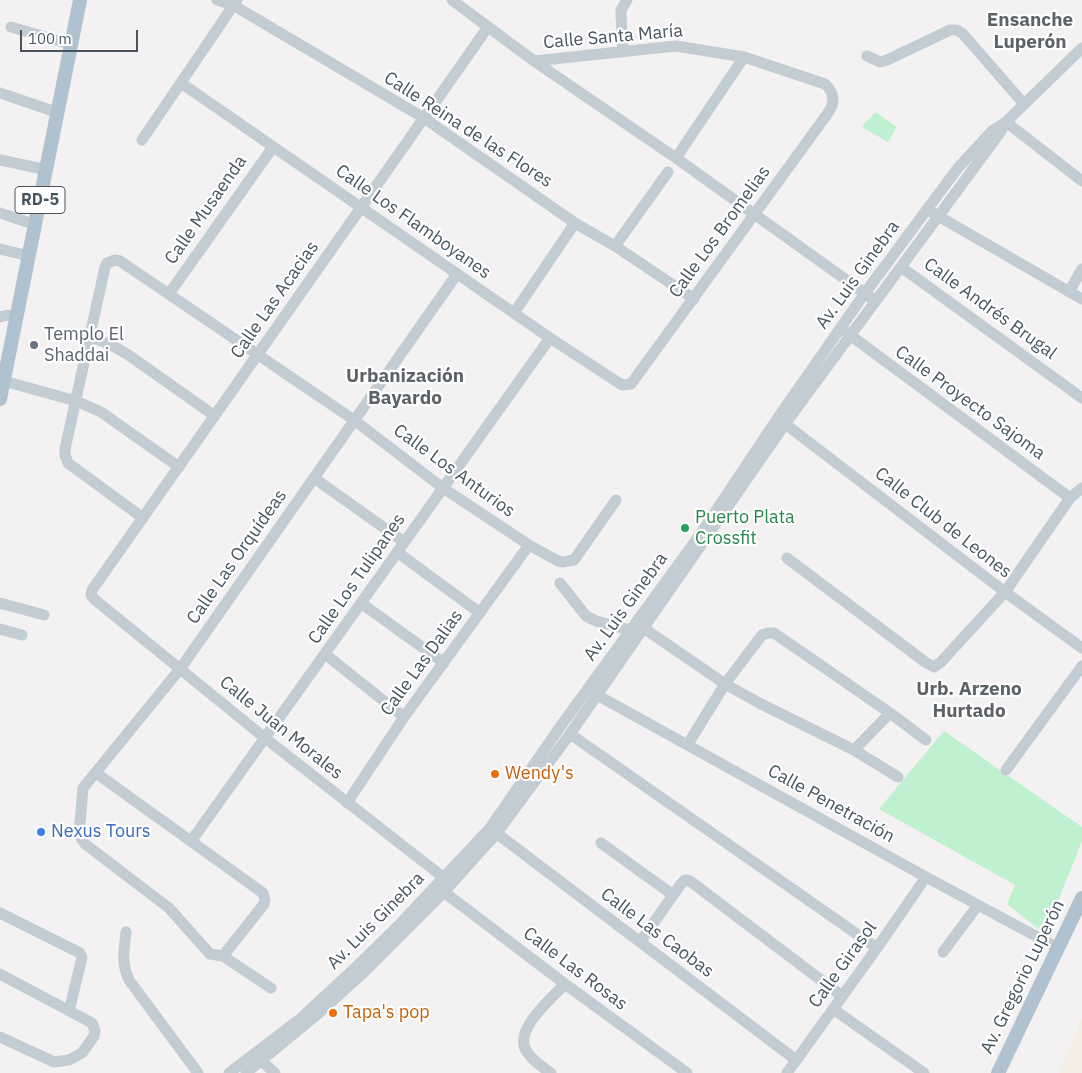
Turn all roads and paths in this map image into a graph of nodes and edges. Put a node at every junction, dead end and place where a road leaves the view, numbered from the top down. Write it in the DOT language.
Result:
graph roads {
  1 [pos="72,0"];
  2 [pos="80,0"];
  3 [pos="218,0"];
  4 [pos="452,0"];
  5 [pos="627,0"];
  6 [pos="235,2"];
  7 [pos="11,26"];
  8 [pos="488,27"];
  9 [pos="64,42"];
  10 [pos="1082,48"];
  11 [pos="623,50"];
  12 [pos="866,56"];
  13 [pos="744,57"];
  14 [pos="534,60"];
  15 [pos="181,83"];
  16 [pos="0,93"];
  17 [pos="833,94"];
  18 [pos="1024,104"];
  19 [pos="50,110"];
  20 [pos="424,118"];
  21 [pos="1006,122"];
  22 [pos="142,140"];
  23 [pos="273,147"];
  24 [pos="676,158"];
  25 [pos="0,160"];
  26 [pos="38,168"];
  27 [pos="668,172"];
  28 [pos="1082,181"];
  29 [pos="361,208"];
  30 [pos="928,209"];
  31 [pos="0,213"];
  32 [pos="754,214"];
  33 [pos="938,216"];
  34 [pos="27,222"];
  35 [pos="575,223"];
  36 [pos="615,246"];
  37 [pos="0,248"];
  38 [pos="21,254"];
  39 [pos="902,267"];
  40 [pos="1082,269"];
  41 [pos="457,274"];
  42 [pos="1069,292"];
  43 [pos="865,293"];
  44 [pos="169,294"];
  45 [pos="694,299"];
  46 [pos="1082,299"];
  47 [pos="875,301"];
  48 [pos="514,313"];
  49 [pos="4,316"];
  50 [pos="842,328"];
  51 [pos="91,337"];
  52 [pos="850,337"];
  53 [pos="550,338"];
  54 [pos="258,354"];
  55 [pos="0,356"];
  56 [pos="4,381"];
  57 [pos="627,386"];
  58 [pos="1082,398"];
  59 [pos="0,399"];
  60 [pos="76,401"];
  61 [pos="215,416"];
  62 [pos="354,420"];
  63 [pos="781,421"];
  64 [pos="179,467"];
  65 [pos="314,478"];
  66 [pos="443,488"];
  67 [pos="1082,488"];
  68 [pos="1070,498"];
  69 [pos="616,500"];
  70 [pos="143,518"];
  71 [pos="404,542"];
  72 [pos="529,545"];
  73 [pos="397,552"];
  74 [pos="787,558"];
  75 [pos="560,583"];
  76 [pos="1005,592"];
  77 [pos="92,595"];
  78 [pos="0,603"];
  79 [pos="361,603"];
  80 [pos="480,613"];
  81 [pos="44,615"];
  82 [pos="645,629"];
  83 [pos="0,630"];
  84 [pos="630,630"];
  85 [pos="22,635"];
  86 [pos="1082,648"];
  87 [pos="325,654"];
  88 [pos="444,664"];
  89 [pos="1082,666"];
  90 [pos="180,669"];
  91 [pos="725,684"];
  92 [pos="593,691"];
  93 [pos="890,713"];
  94 [pos="404,717"];
  95 [pos="570,734"];
  96 [pos="265,738"];
  97 [pos="926,740"];
  98 [pos="688,744"];
  99 [pos="854,750"];
  100 [pos="1006,770"];
  101 [pos="96,773"];
  102 [pos="898,777"];
  103 [pos="346,803"];
  104 [pos="493,831"];
  105 [pos="192,840"];
  106 [pos="601,843"];
  107 [pos="926,877"];
  108 [pos="446,884"];
  109 [pos="673,894"];
  110 [pos="1082,898"];
  111 [pos="978,905"];
  112 [pos="0,913"];
  113 [pos="126,932"];
  114 [pos="640,942"];
  115 [pos="878,948"];
  116 [pos="1058,948"];
  117 [pos="943,952"];
  118 [pos="223,956"];
  119 [pos="0,974"];
  120 [pos="565,984"];
  121 [pos="271,988"];
  122 [pos="842,996"];
  123 [pos="833,1009"];
  124 [pos="69,1011"];
  125 [pos="0,1037"];
  126 [pos="258,1058"];
  127 [pos="796,1060"];
  128 [pos="198,1073"];
  129 [pos="229,1073"];
  130 [pos="246,1073"];
  131 [pos="275,1073"];
  132 [pos="551,1073"];
  133 [pos="687,1073"];
  134 [pos="787,1073"];
  135 [pos="924,1073"];
  136 [pos="998,1073"];
  1 -- 9 [label="main road, RD-5"];
  2 -- 56 [label="main road, RD-5"];
  3 -- 6 [label="street, Calle Reina de las Flores"];
  4 -- 8 [label="street"];
  5 -- 11 [label="street"];
  6 -- 15 [label="street"];
  6 -- 20 [label="street, Calle Reina de las Flores"];
  7 -- 9 [label="street"];
  8 -- 14 [label="street"];
  8 -- 20 [label="street, Calle Las Acacias"];
  9 -- 19 [label="main road, RD-5"];
  10 -- 18 [label="street, Av. Luis Ginebra"];
  11 -- 13 [label="street, Calle Santa María"];
  11 -- 14 [label="street, Calle Santa María"];
  12 -- 18 [label="street"];
  13 -- 17 [label="street, Calle Santa María"];
  13 -- 24 [label="street"];
  14 -- 24 [label="street"];
  15 -- 22 [label="street"];
  15 -- 23 [label="street, Calle Los Flamboyanes"];
  16 -- 19 [label="street"];
  17 -- 32 [label="street, Calle Los Bromelias"];
  18 -- 21 [label="street, Av. Luis Ginebra"];
  19 -- 26 [label="main road, RD-5"];
  20 -- 29 [label="street, Calle Las Acacias"];
  20 -- 35 [label="street, Calle Reina de las Flores"];
  21 -- 28 [label="street"];
  21 -- 30 [label="street, Av. Luis Ginebra"];
  21 -- 33 [label="street, Av. Luis Ginebra"];
  23 -- 29 [label="street, Calle Los Flamboyanes"];
  23 -- 44 [label="street, Calle Musaenda"];
  24 -- 32 [label="street"];
  25 -- 26 [label="street"];
  26 -- 34 [label="main road, RD-5"];
  27 -- 36 [label="street"];
  29 -- 41 [label="street, Calle Los Flamboyanes"];
  29 -- 54 [label="street, Calle Las Acacias"];
  30 -- 33 [label="street"];
  30 -- 43 [label="street, Av. Luis Ginebra"];
  31 -- 34 [label="street"];
  32 -- 43 [label="street"];
  32 -- 45 [label="street, Calle Los Bromelias"];
  33 -- 39 [label="street, Av. Luis Ginebra"];
  33 -- 42 [label="street"];
  34 -- 38 [label="main road, RD-5"];
  35 -- 36 [label="street, Calle Reina de las Flores"];
  35 -- 48 [label="street"];
  36 -- 45 [label="street, Calle Reina de las Flores"];
  37 -- 38 [label="street"];
  38 -- 49 [label="main road, RD-5"];
  39 -- 47 [label="street, Av. Luis Ginebra"];
  39 -- 58 [label="street, Calle Andrés Brugal"];
  40 -- 42 [label="street"];
  41 -- 48 [label="street, Calle Los Flamboyanes"];
  41 -- 62 [label="street, Calle Las Orquídeas"];
  42 -- 46 [label="street"];
  43 -- 47 [label="street"];
  43 -- 50 [label="street, Av. Luis Ginebra"];
  44 -- 51 [label="street, Calle Los Anturios"];
  44 -- 54 [label="street, Calle Los Anturios"];
  45 -- 57 [label="street, Calle Los Bromelias"];
  47 -- 52 [label="street, Av. Luis Ginebra"];
  48 -- 53 [label="street, Calle Los Flamboyanes"];
  49 -- 55 [label="main road, RD-5"];
  50 -- 52 [label="street, Calle Proyecto Sajoma"];
  50 -- 63 [label="street, Av. Luis Ginebra"];
  51 -- 60 [label="street"];
  51 -- 61 [label="street"];
  52 -- 63 [label="street, Av. Luis Ginebra"];
  52 -- 68 [label="street, Calle Proyecto Sajoma"];
  53 -- 57 [label="street, Calle Los Flamboyanes"];
  53 -- 66 [label="street, Calle Los Tulipanes"];
  54 -- 61 [label="street, Calle Las Acacias"];
  54 -- 62 [label="street, Calle Los Anturios"];
  56 -- 59 [label="main road, RD-5"];
  56 -- 60 [label="street"];
  60 -- 64 [label="street"];
  60 -- 70 [label="street"];
  61 -- 64 [label="street, Calle Las Acacias"];
  62 -- 65 [label="street, Calle Las Orquídeas"];
  62 -- 66 [label="street, Calle Los Anturios"];
  63 -- 76 [label="street, Calle Club de Leones"];
  63 -- 82 [label="street, Av. Luis Ginebra"];
  63 -- 84 [label="street, Av. Luis Ginebra"];
  64 -- 70 [label="street, Calle Las Acacias"];
  65 -- 71 [label="street"];
  65 -- 90 [label="street, Calle Las Orquídeas"];
  66 -- 71 [label="street, Calle Los Tulipanes"];
  66 -- 72 [label="street, Calle Los Anturios"];
  67 -- 68 [label="street"];
  68 -- 76 [label="street"];
  69 -- 72 [label="street, Calle Los Anturios"];
  70 -- 77 [label="street, Calle Las Acacias"];
  71 -- 73 [label="street, Calle Los Tulipanes"];
  72 -- 80 [label="street, Calle Las Dalias"];
  73 -- 79 [label="street, Calle Los Tulipanes"];
  73 -- 80 [label="street"];
  74 -- 76 [label="street"];
  75 -- 84 [label="street"];
  76 -- 86 [label="street, Calle Club de Leones"];
  77 -- 90 [label="street, Calle Juan Morales"];
  78 -- 81 [label="street"];
  79 -- 87 [label="street, Calle Los Tulipanes"];
  79 -- 88 [label="street"];
  80 -- 88 [label="street, Calle Las Dalias"];
  82 -- 91 [label="street"];
  82 -- 92 [label="street, Av. Luis Ginebra"];
  83 -- 85 [label="street"];
  84 -- 92 [label="street, Av. Luis Ginebra"];
  87 -- 94 [label="street"];
  87 -- 96 [label="street, Calle Los Tulipanes"];
  88 -- 94 [label="street, Calle Las Dalias"];
  89 -- 100 [label="street"];
  90 -- 96 [label="street, Calle Juan Morales"];
  90 -- 101 [label="street, Calle Las Orquídeas"];
  91 -- 93 [label="street"];
  91 -- 98 [label="street"];
  91 -- 99 [label="street"];
  92 -- 95 [label="street, Av. Luis Ginebra"];
  92 -- 98 [label="street, Calle Penetración"];
  92 -- 104 [label="street, Av. Luis Ginebra"];
  93 -- 97 [label="street"];
  93 -- 99 [label="street"];
  94 -- 103 [label="street, Calle Las Dalias"];
  95 -- 104 [label="street, Av. Luis Ginebra"];
  95 -- 115 [label="street"];
  96 -- 103 [label="street, Calle Juan Morales"];
  96 -- 105 [label="street, Calle Los Tulipanes"];
  98 -- 107 [label="street, Calle Penetración"];
  99 -- 102 [label="street"];
  101 -- 105 [label="street"];
  101 -- 118 [label="street, Calle Las Orquídeas"];
  103 -- 108 [label="street, Calle Juan Morales"];
  104 -- 108 [label="street, Av. Luis Ginebra"];
  104 -- 114 [label="street, Calle Las Caobas"];
  105 -- 118 [label="street"];
  106 -- 109 [label="street"];
  107 -- 111 [label="street, Calle Penetración"];
  107 -- 115 [label="street, Calle Girasol"];
  108 -- 120 [label="street, Calle Las Rosas"];
  108 -- 126 [label="street, Av. Luis Ginebra"];
  109 -- 114 [label="street"];
  109 -- 122 [label="street"];
  110 -- 116 [label="main road, Av. Gregorio Luperón"];
  111 -- 116 [label="street, Calle Penetración"];
  111 -- 117 [label="street"];
  112 -- 124 [label="street"];
  113 -- 128 [label="street"];
  114 -- 127 [label="street, Calle Las Caobas"];
  115 -- 122 [label="street, Calle Girasol"];
  116 -- 136 [label="main road, Av. Gregorio Luperón"];
  118 -- 121 [label="street"];
  119 -- 124 [label="street"];
  120 -- 132 [label="street"];
  120 -- 133 [label="street, Calle Las Rosas"];
  122 -- 123 [label="street, Calle Girasol"];
  123 -- 127 [label="street, Calle Girasol"];
  123 -- 135 [label="street"];
  124 -- 125 [label="street"];
  126 -- 129 [label="street, Av. Luis Ginebra"];
  126 -- 130 [label="street, Av. Luis Ginebra"];
  126 -- 131 [label="street"];
  127 -- 134 [label="street, Calle Girasol"];
}
